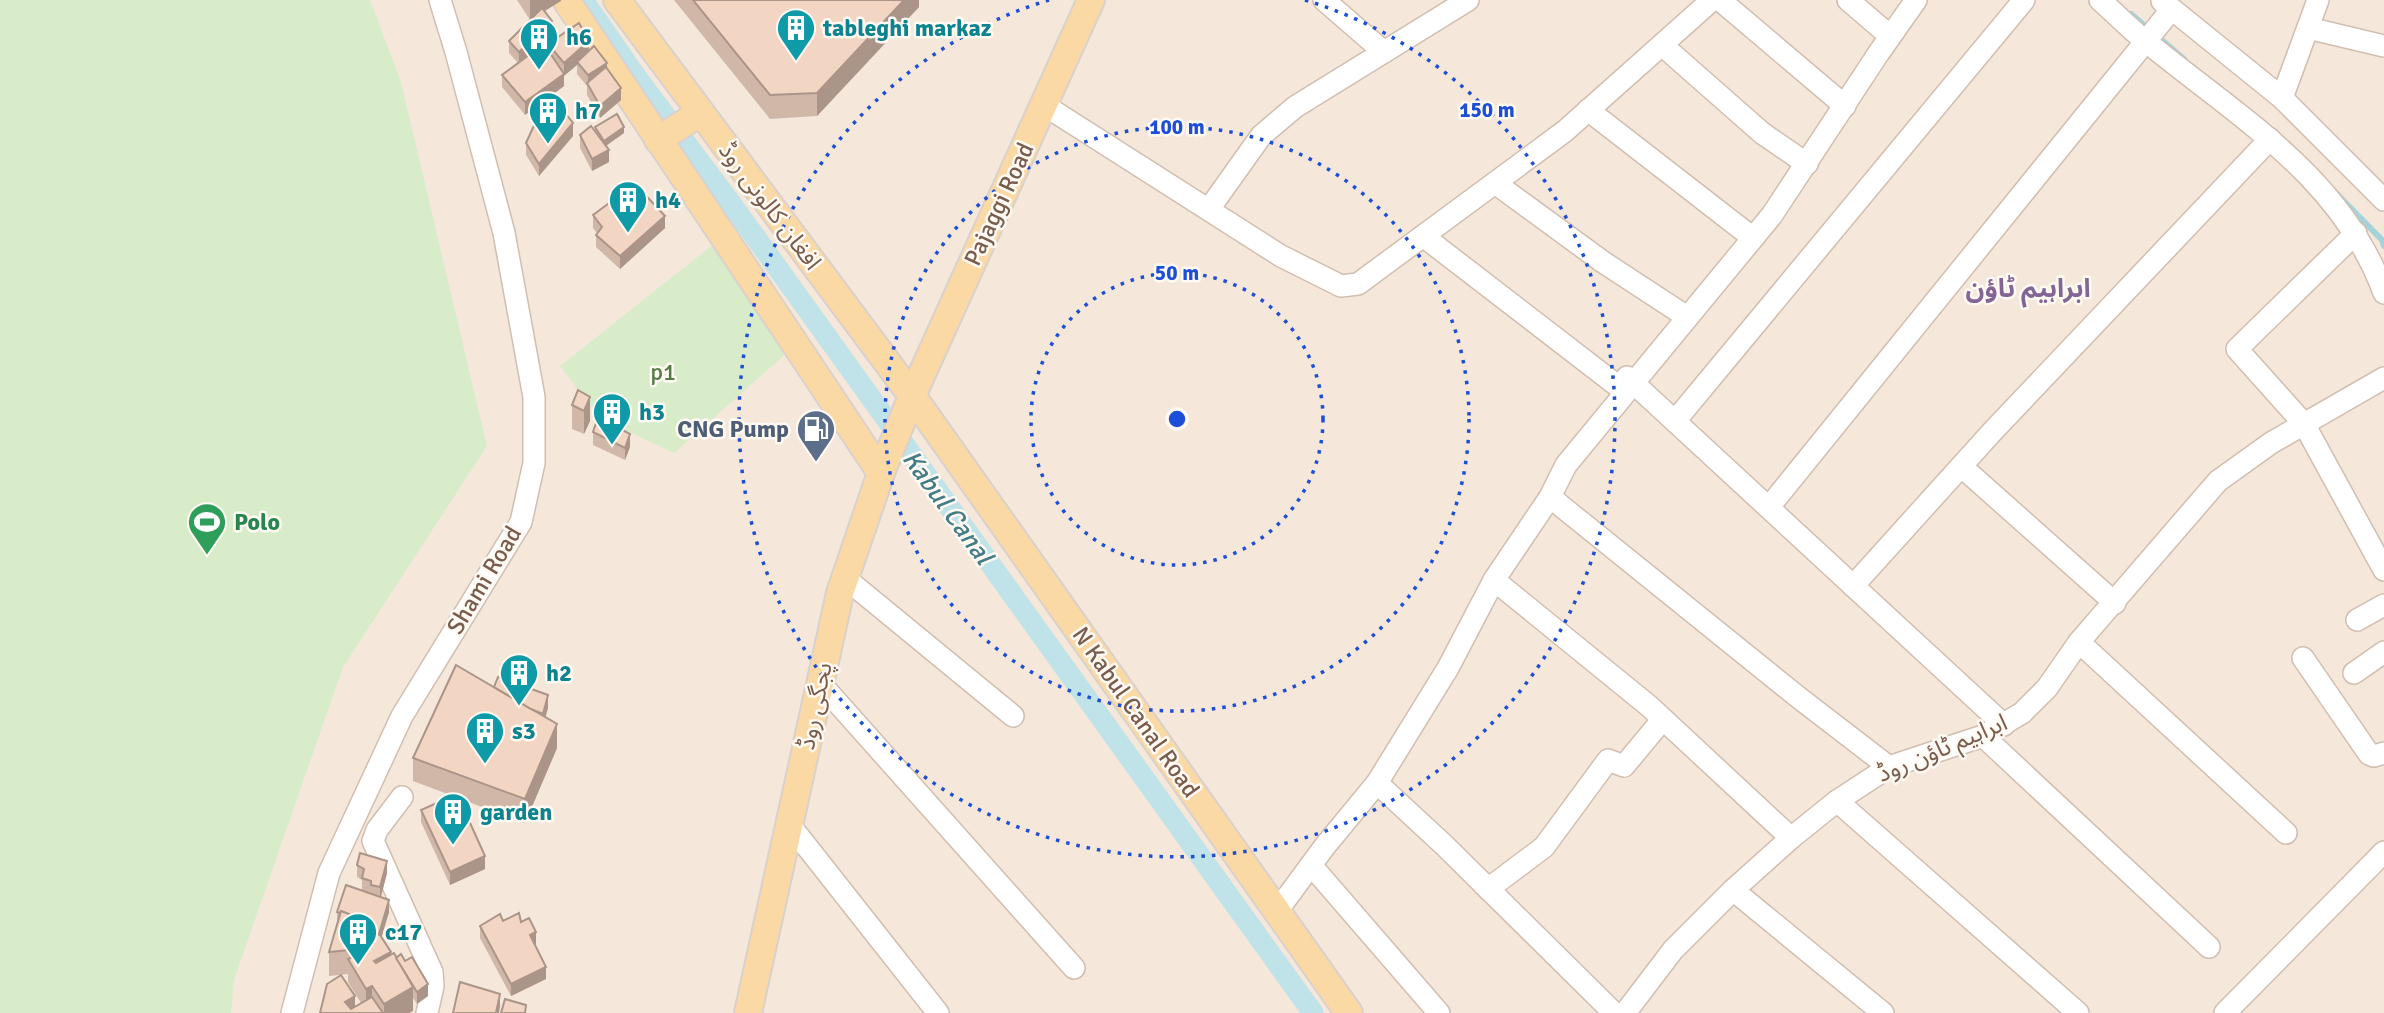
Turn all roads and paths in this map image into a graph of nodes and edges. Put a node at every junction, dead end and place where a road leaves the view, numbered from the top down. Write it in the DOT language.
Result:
graph roads {
  1 [pos="440,0"];
  2 [pos="566,0"];
  3 [pos="617,0"];
  4 [pos="1091,0"];
  5 [pos="1324,0"];
  6 [pos="1468,0"];
  7 [pos="1712,0"];
  8 [pos="1720,0"];
  9 [pos="1848,0"];
  10 [pos="1916,0"];
  11 [pos="2024,0"];
  12 [pos="2100,0"];
  13 [pos="2318,0"];
  14 [pos="2167,8"];
  15 [pos="2308,28"];
  16 [pos="1891,36"];
  17 [pos="2148,41"];
  18 [pos="1662,45"];
  19 [pos="2384,46"];
  20 [pos="1384,51"];
  21 [pos="2282,98"];
  22 [pos="1044,105"];
  23 [pos="1844,106"];
  24 [pos="1588,110"];
  25 [pos="681,126"];
  26 [pos="2270,139"];
  27 [pos="1807,164"];
  28 [pos="1495,183"];
  29 [pos="2384,200"];
  30 [pos="1209,209"];
  31 [pos="2356,233"];
  32 [pos="1423,236"];
  33 [pos="1753,238"];
  34 [pos="2384,293"];
  35 [pos="1687,317"];
  36 [pos="2384,378"];
  37 [pos="1634,383"];
  38 [pos="914,403"];
  39 [pos="1675,421"];
  40 [pos="2304,424"];
  41 [pos="885,463"];
  42 [pos="1962,467"];
  43 [pos="1550,497"];
  44 [pos="1769,507"];
  45 [pos="2384,570"];
  46 [pos="845,578"];
  47 [pos="1494,580"];
  48 [pos="1853,586"];
  49 [pos="2115,603"];
  50 [pos="2384,606"];
  51 [pos="2357,620"];
  52 [pos="2079,642"];
  53 [pos="2384,652"];
  54 [pos="2303,658"];
  55 [pos="2354,673"];
  56 [pos="821,683"];
  57 [pos="1013,716"];
  58 [pos="1662,719"];
  59 [pos="2004,725"];
  60 [pos="1983,736"];
  61 [pos="2384,753"];
  62 [pos="1889,767"];
  63 [pos="1377,783"];
  64 [pos="402,797"];
  65 [pos="1837,801"];
  66 [pos="789,824"];
  67 [pos="2286,833"];
  68 [pos="1791,838"];
  69 [pos="2384,852"];
  70 [pos="1311,865"];
  71 [pos="1488,889"];
  72 [pos="1733,890"];
  73 [pos="1276,911"];
  74 [pos="2209,947"];
  75 [pos="1074,968"];
  76 [pos="292,1013"];
  77 [pos="428,1013"];
  78 [pos="748,1013"];
  79 [pos="938,1013"];
  80 [pos="1349,1013"];
  81 [pos="1439,1013"];
  82 [pos="1614,1013"];
  83 [pos="1625,1013"];
  84 [pos="1883,1013"];
  85 [pos="2078,1013"];
  86 [pos="2225,1013"];
  1 -- 76 [label="street, Shami Road"];
  2 -- 25 [label="main road"];
  3 -- 25 [label="main road, افغان کالونی روڈ"];
  4 -- 22 [label="main road, Pajaggi Road"];
  5 -- 20 [label="street"];
  6 -- 20 [label="street"];
  7 -- 18 [label="street"];
  8 -- 23 [label="street"];
  9 -- 16 [label="street"];
  10 -- 16 [label="street"];
  11 -- 39 [label="street"];
  12 -- 17 [label="street"];
  13 -- 15 [label="street"];
  14 -- 17 [label="street"];
  14 -- 21 [label="street"];
  15 -- 19 [label="street"];
  15 -- 21 [label="street"];
  16 -- 23 [label="street"];
  17 -- 26 [label="street"];
  17 -- 44 [label="street"];
  18 -- 24 [label="street"];
  18 -- 27 [label="street"];
  20 -- 30 [label="street"];
  21 -- 29 [label="street"];
  22 -- 30 [label="street"];
  22 -- 38 [label="main road, Pajaggi Road"];
  23 -- 27 [label="street"];
  24 -- 28 [label="street"];
  24 -- 33 [label="street"];
  25 -- 38 [label="main road, افغان کالونی روڈ"];
  25 -- 41 [label="main road"];
  26 -- 31 [label="street"];
  26 -- 42 [label="street"];
  27 -- 33 [label="street"];
  28 -- 32 [label="street"];
  28 -- 35 [label="street"];
  30 -- 32 [label="street"];
  31 -- 34 [label="street"];
  31 -- 40 [label="street"];
  32 -- 37 [label="street"];
  33 -- 35 [label="street"];
  35 -- 37 [label="street"];
  36 -- 40 [label="street, ابراہیم ٹاؤن روڈ"];
  37 -- 39 [label="street"];
  37 -- 43 [label="street"];
  38 -- 41 [label="main road, پجگی روڈ"];
  38 -- 73 [label="main road, N Kabul Canal Road"];
  39 -- 44 [label="street"];
  40 -- 45 [label="street"];
  40 -- 49 [label="street, ابراہیم ٹاؤن روڈ"];
  41 -- 46 [label="main road, پجگی روڈ"];
  42 -- 48 [label="street"];
  42 -- 49 [label="street"];
  43 -- 47 [label="street"];
  43 -- 62 [label="street"];
  44 -- 48 [label="street"];
  46 -- 56 [label="main road, پجگی روڈ"];
  46 -- 57 [label="street"];
  47 -- 58 [label="street"];
  47 -- 63 [label="street"];
  48 -- 59 [label="street"];
  49 -- 52 [label="street, ابراہیم ٹاؤن روڈ"];
  50 -- 51 [label="street"];
  52 -- 59 [label="street, ابراہیم ٹاؤن روڈ"];
  52 -- 67 [label="street"];
  53 -- 55 [label="street"];
  54 -- 61 [label="street"];
  56 -- 66 [label="main road, پجگی روڈ"];
  56 -- 75 [label="street"];
  58 -- 68 [label="street"];
  58 -- 71 [label="street"];
  59 -- 60 [label="street, ابراہیم ٹاؤن روڈ"];
  60 -- 62 [label="street, ابراہیم ٹاؤن روڈ"];
  60 -- 74 [label="street"];
  62 -- 65 [label="street, ابراہیم ٹاؤن روڈ"];
  63 -- 70 [label="street"];
  63 -- 71 [label="street"];
  64 -- 77 [label="street"];
  65 -- 68 [label="street, ابراہیم ٹاؤن روڈ"];
  65 -- 85 [label="street"];
  66 -- 78 [label="main road, پجگی روڈ"];
  66 -- 79 [label="street"];
  68 -- 72 [label="street, ابراہیم ٹاؤن روڈ"];
  69 -- 86 [label="street"];
  70 -- 73 [label="street"];
  70 -- 81 [label="street"];
  71 -- 82 [label="street"];
  72 -- 83 [label="street, ابراہیم ٹاؤن روڈ"];
  72 -- 84 [label="street"];
  73 -- 80 [label="main road, N Kabul Canal Road"];
}
